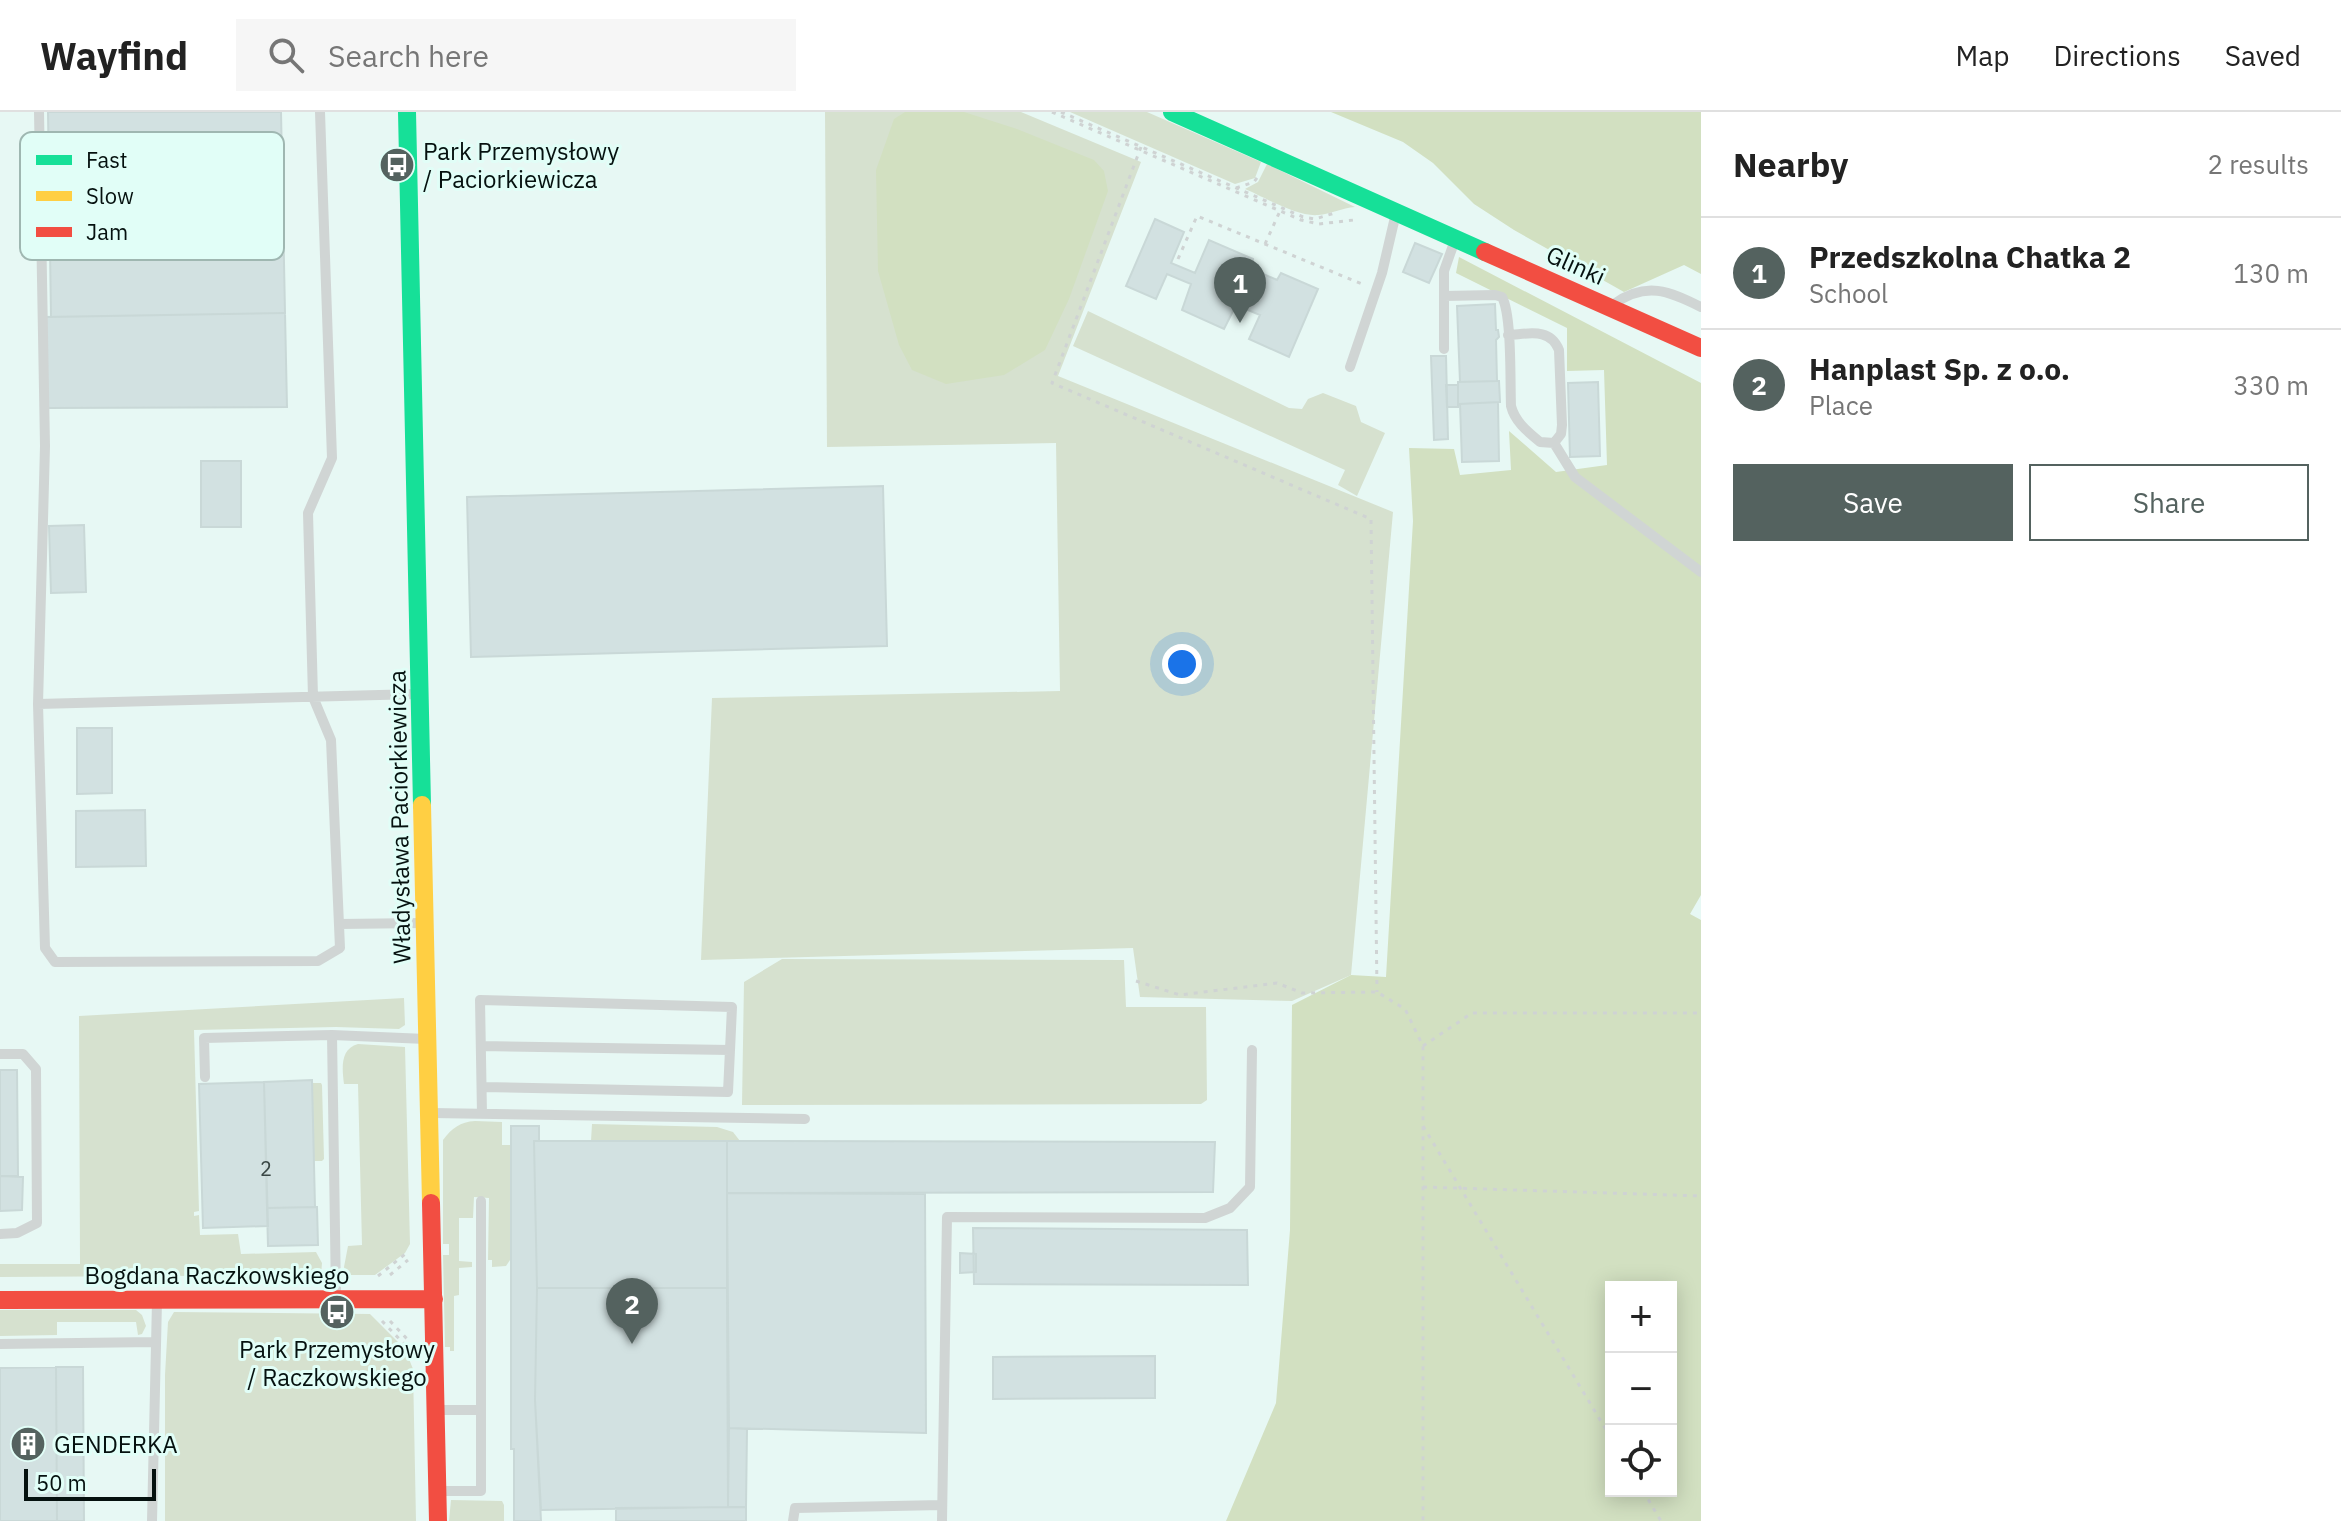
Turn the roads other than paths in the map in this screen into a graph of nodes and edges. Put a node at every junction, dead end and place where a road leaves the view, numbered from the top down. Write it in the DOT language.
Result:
graph roads {
  1 [pos="39,112"];
  2 [pos="320,112"];
  3 [pos="407,112"];
  4 [pos="1172,112"];
  5 [pos="39,132"];
  6 [pos="1396,211"];
  7 [pos="1456,238"];
  8 [pos="42,260"];
  9 [pos="1444,296"];
  10 [pos="1611,306"];
  11 [pos="1701,307"];
  12 [pos="1508,335"];
  13 [pos="1701,348"];
  14 [pos="1444,349"];
  15 [pos="1350,367"];
  16 [pos="1554,443"];
  17 [pos="1701,572"];
  18 [pos="420,693"];
  19 [pos="313,697"];
  20 [pos="38,704"];
  21 [pos="425,923"];
  22 [pos="339,924"];
  23 [pos="332,1035"];
  24 [pos="428,1039"];
  25 [pos="481,1046"];
  26 [pos="730,1050"];
  27 [pos="1252,1050"];
  28 [pos="0,1054"];
  29 [pos="205,1077"];
  30 [pos="482,1087"];
  31 [pos="430,1113"];
  32 [pos="482,1114"];
  33 [pos="805,1119"];
  34 [pos="481,1201"];
  35 [pos="0,1234"];
  36 [pos="336,1298"];
  37 [pos="157,1299"];
  38 [pos="434,1299"];
  39 [pos="0,1300"];
  40 [pos="155,1342"];
  41 [pos="0,1344"];
  42 [pos="436,1410"];
  43 [pos="481,1410"];
  44 [pos="438,1491"];
  45 [pos="942,1505"];
  46 [pos="152,1521"];
  47 [pos="438,1521"];
  48 [pos="793,1521"];
  49 [pos="942,1521"];
  1 -- 5 [label="lane"];
  2 -- 19 [label="lane"];
  3 -- 18 [label="street, Władysława Paciorkiewicza"];
  4 -- 6 [label="street, Glinki"];
  6 -- 7 [label="street, Glinki"];
  6 -- 15 [label="lane"];
  7 -- 9 [label="lane"];
  7 -- 10 [label="street, Glinki"];
  8 -- 20 [label="lane"];
  9 -- 12 [label="lane"];
  9 -- 14 [label="lane"];
  10 -- 11 [label="lane"];
  10 -- 13 [label="street, Glinki"];
  12 -- 16 [label="lane"];
  12 -- 16 [label="lane"];
  16 -- 17 [label="lane"];
  18 -- 19 [label="lane"];
  18 -- 21 [label="street, Władysława Paciorkiewicza"];
  19 -- 20 [label="lane"];
  19 -- 22 [label="lane"];
  20 -- 22 [label="lane"];
  21 -- 22 [label="lane"];
  21 -- 24 [label="street, Władysława Paciorkiewicza"];
  23 -- 24 [label="lane"];
  23 -- 29 [label="lane"];
  23 -- 36 [label="lane"];
  24 -- 31 [label="street, Władysława Paciorkiewicza"];
  25 -- 26 [label="lane"];
  25 -- 26 [label="lane"];
  25 -- 30 [label="lane"];
  26 -- 30 [label="lane"];
  27 -- 45 [label="lane"];
  28 -- 35 [label="lane"];
  30 -- 32 [label="lane"];
  31 -- 32 [label="lane"];
  31 -- 38 [label="street, Władysława Paciorkiewicza"];
  32 -- 33 [label="lane"];
  34 -- 43 [label="lane"];
  36 -- 37 [label="street, Bogdana Raczkowskiego"];
  36 -- 38 [label="street, Bogdana Raczkowskiego"];
  37 -- 39 [label="street, Bogdana Raczkowskiego"];
  37 -- 40 [label="lane"];
  38 -- 42 [label="street, Władysława Paciorkiewicza"];
  40 -- 41 [label="lane"];
  40 -- 46 [label="lane"];
  42 -- 43 [label="lane"];
  42 -- 44 [label="street, Władysława Paciorkiewicza"];
  43 -- 44 [label="lane"];
  44 -- 47 [label="street, Władysława Paciorkiewicza"];
  45 -- 48 [label="lane"];
  45 -- 49 [label="lane"];
}
